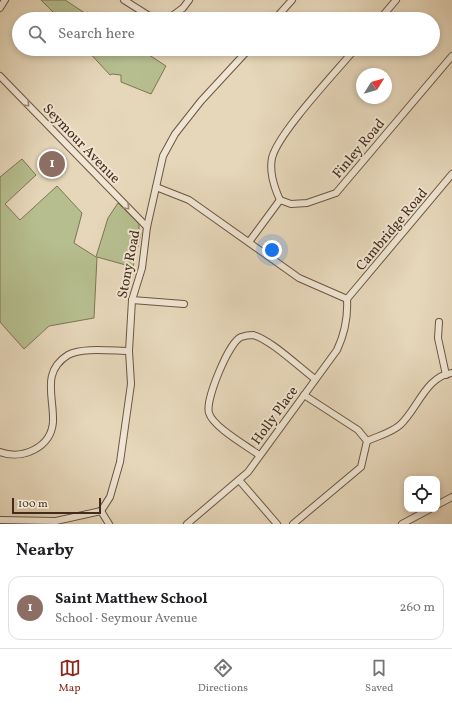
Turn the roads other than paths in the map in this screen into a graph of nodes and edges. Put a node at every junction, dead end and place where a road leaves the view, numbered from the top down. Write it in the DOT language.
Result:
graph roads {
  1 [pos="6,0"];
  2 [pos="124,0"];
  3 [pos="189,0"];
  4 [pos="292,0"];
  5 [pos="396,0"];
  6 [pos="0,8"];
  7 [pos="143,12"];
  8 [pos="178,12"];
  9 [pos="281,12"];
  10 [pos="386,12"];
  11 [pos="242,56"];
  12 [pos="349,56"];
  13 [pos="452,56"];
  14 [pos="0,76"];
  15 [pos="452,174"];
  16 [pos="156,187"];
  17 [pos="280,200"];
  18 [pos="147,227"];
  19 [pos="249,242"];
  20 [pos="347,299"];
  21 [pos="132,300"];
  22 [pos="184,304"];
  23 [pos="439,322"];
  24 [pos="129,351"];
  25 [pos="449,374"];
  26 [pos="315,379"];
  27 [pos="304,395"];
  28 [pos="367,441"];
  29 [pos="0,452"];
  30 [pos="259,455"];
  31 [pos="239,480"];
  32 [pos="452,497"];
  33 [pos="440,503"];
  34 [pos="101,511"];
  35 [pos="424,512"];
  36 [pos="0,520"];
  37 [pos="109,524"];
  38 [pos="187,524"];
  39 [pos="277,524"];
  40 [pos="293,524"];
  41 [pos="402,524"];
  1 -- 6 [label="street"];
  2 -- 7 [label="street"];
  3 -- 8 [label="street"];
  4 -- 9 [label="street"];
  5 -- 10 [label="street"];
  11 -- 16 [label="street, Stony Road"];
  12 -- 17 [label="street"];
  13 -- 17 [label="street, Finley Road"];
  14 -- 18 [label="street, Seymour Avenue, one-way"];
  15 -- 20 [label="street, Cambridge Road"];
  16 -- 18 [label="street, Stony Road"];
  16 -- 19 [label="street"];
  17 -- 19 [label="street"];
  18 -- 21 [label="street, Stony Road"];
  19 -- 20 [label="street"];
  20 -- 26 [label="street, Holly Place"];
  21 -- 22 [label="street"];
  21 -- 24 [label="street, Stony Road"];
  23 -- 25 [label="street"];
  24 -- 29 [label="street"];
  24 -- 34 [label="street, Stony Road"];
  25 -- 28 [label="street"];
  26 -- 27 [label="street, Holly Place"];
  26 -- 30 [label="street"];
  27 -- 28 [label="street"];
  27 -- 30 [label="street, Holly Place"];
  28 -- 40 [label="street"];
  30 -- 31 [label="street, Holly Place"];
  31 -- 38 [label="street, Holly Place"];
  31 -- 39 [label="street"];
  32 -- 33 [label="street"];
  34 -- 36 [label="street"];
  34 -- 37 [label="street"];
  35 -- 41 [label="street"];
}
